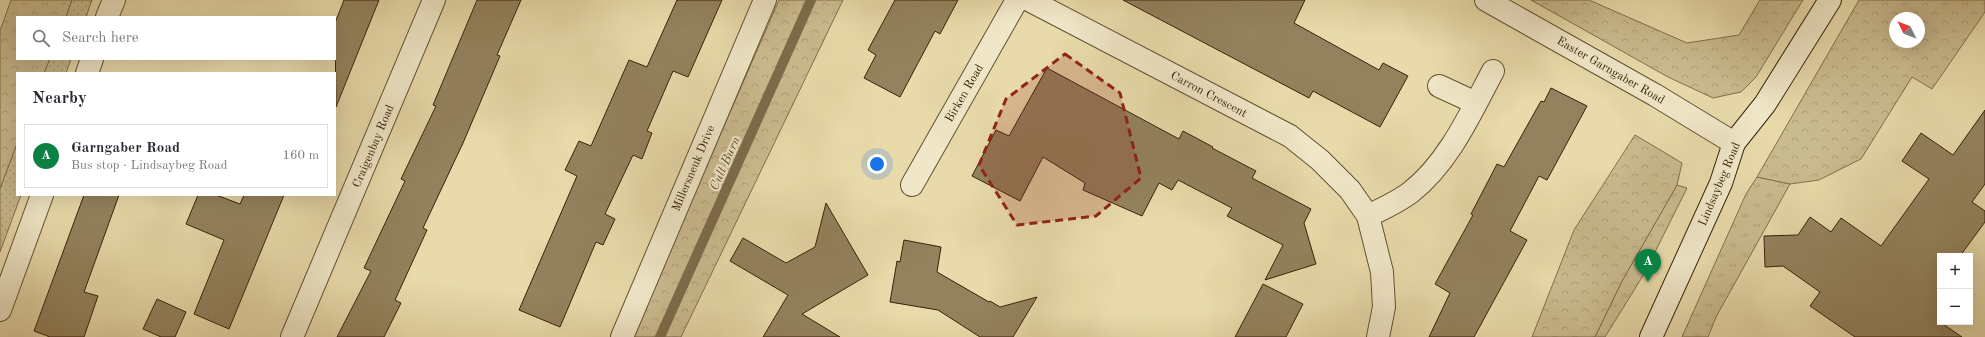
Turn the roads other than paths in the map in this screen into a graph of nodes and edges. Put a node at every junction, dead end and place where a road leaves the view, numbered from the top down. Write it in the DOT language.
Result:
graph roads {
  1 [pos="114,0"];
  2 [pos="434,0"];
  3 [pos="765,0"];
  4 [pos="1017,0"];
  5 [pos="1029,0"];
  6 [pos="1486,0"];
  7 [pos="1830,0"];
  8 [pos="107,16"];
  9 [pos="92,60"];
  10 [pos="1492,71"];
  11 [pos="87,72"];
  12 [pos="1439,86"];
  13 [pos="1476,103"];
  14 [pos="1734,143"];
  15 [pos="912,185"];
  16 [pos="42,196"];
  17 [pos="1368,216"];
  18 [pos="0,310"];
  19 [pos="292,337"];
  20 [pos="622,337"];
  21 [pos="1378,337"];
  22 [pos="1651,337"];
  1 -- 8 [label="street"];
  2 -- 19 [label="street, Craigenbay Road"];
  3 -- 20 [label="street, Millersneuk Drive"];
  4 -- 15 [label="street, Birken Road"];
  5 -- 17 [label="street, Carron Crescent"];
  6 -- 14 [label="street, Easter Garngaber Road"];
  7 -- 14 [label="street, Lindsaybeg Road"];
  9 -- 11 [label="street"];
  10 -- 13 [label="street"];
  12 -- 13 [label="street"];
  13 -- 17 [label="street"];
  14 -- 22 [label="street, Lindsaybeg Road"];
  16 -- 18 [label="street"];
  17 -- 21 [label="street, Carron Crescent"];
}
